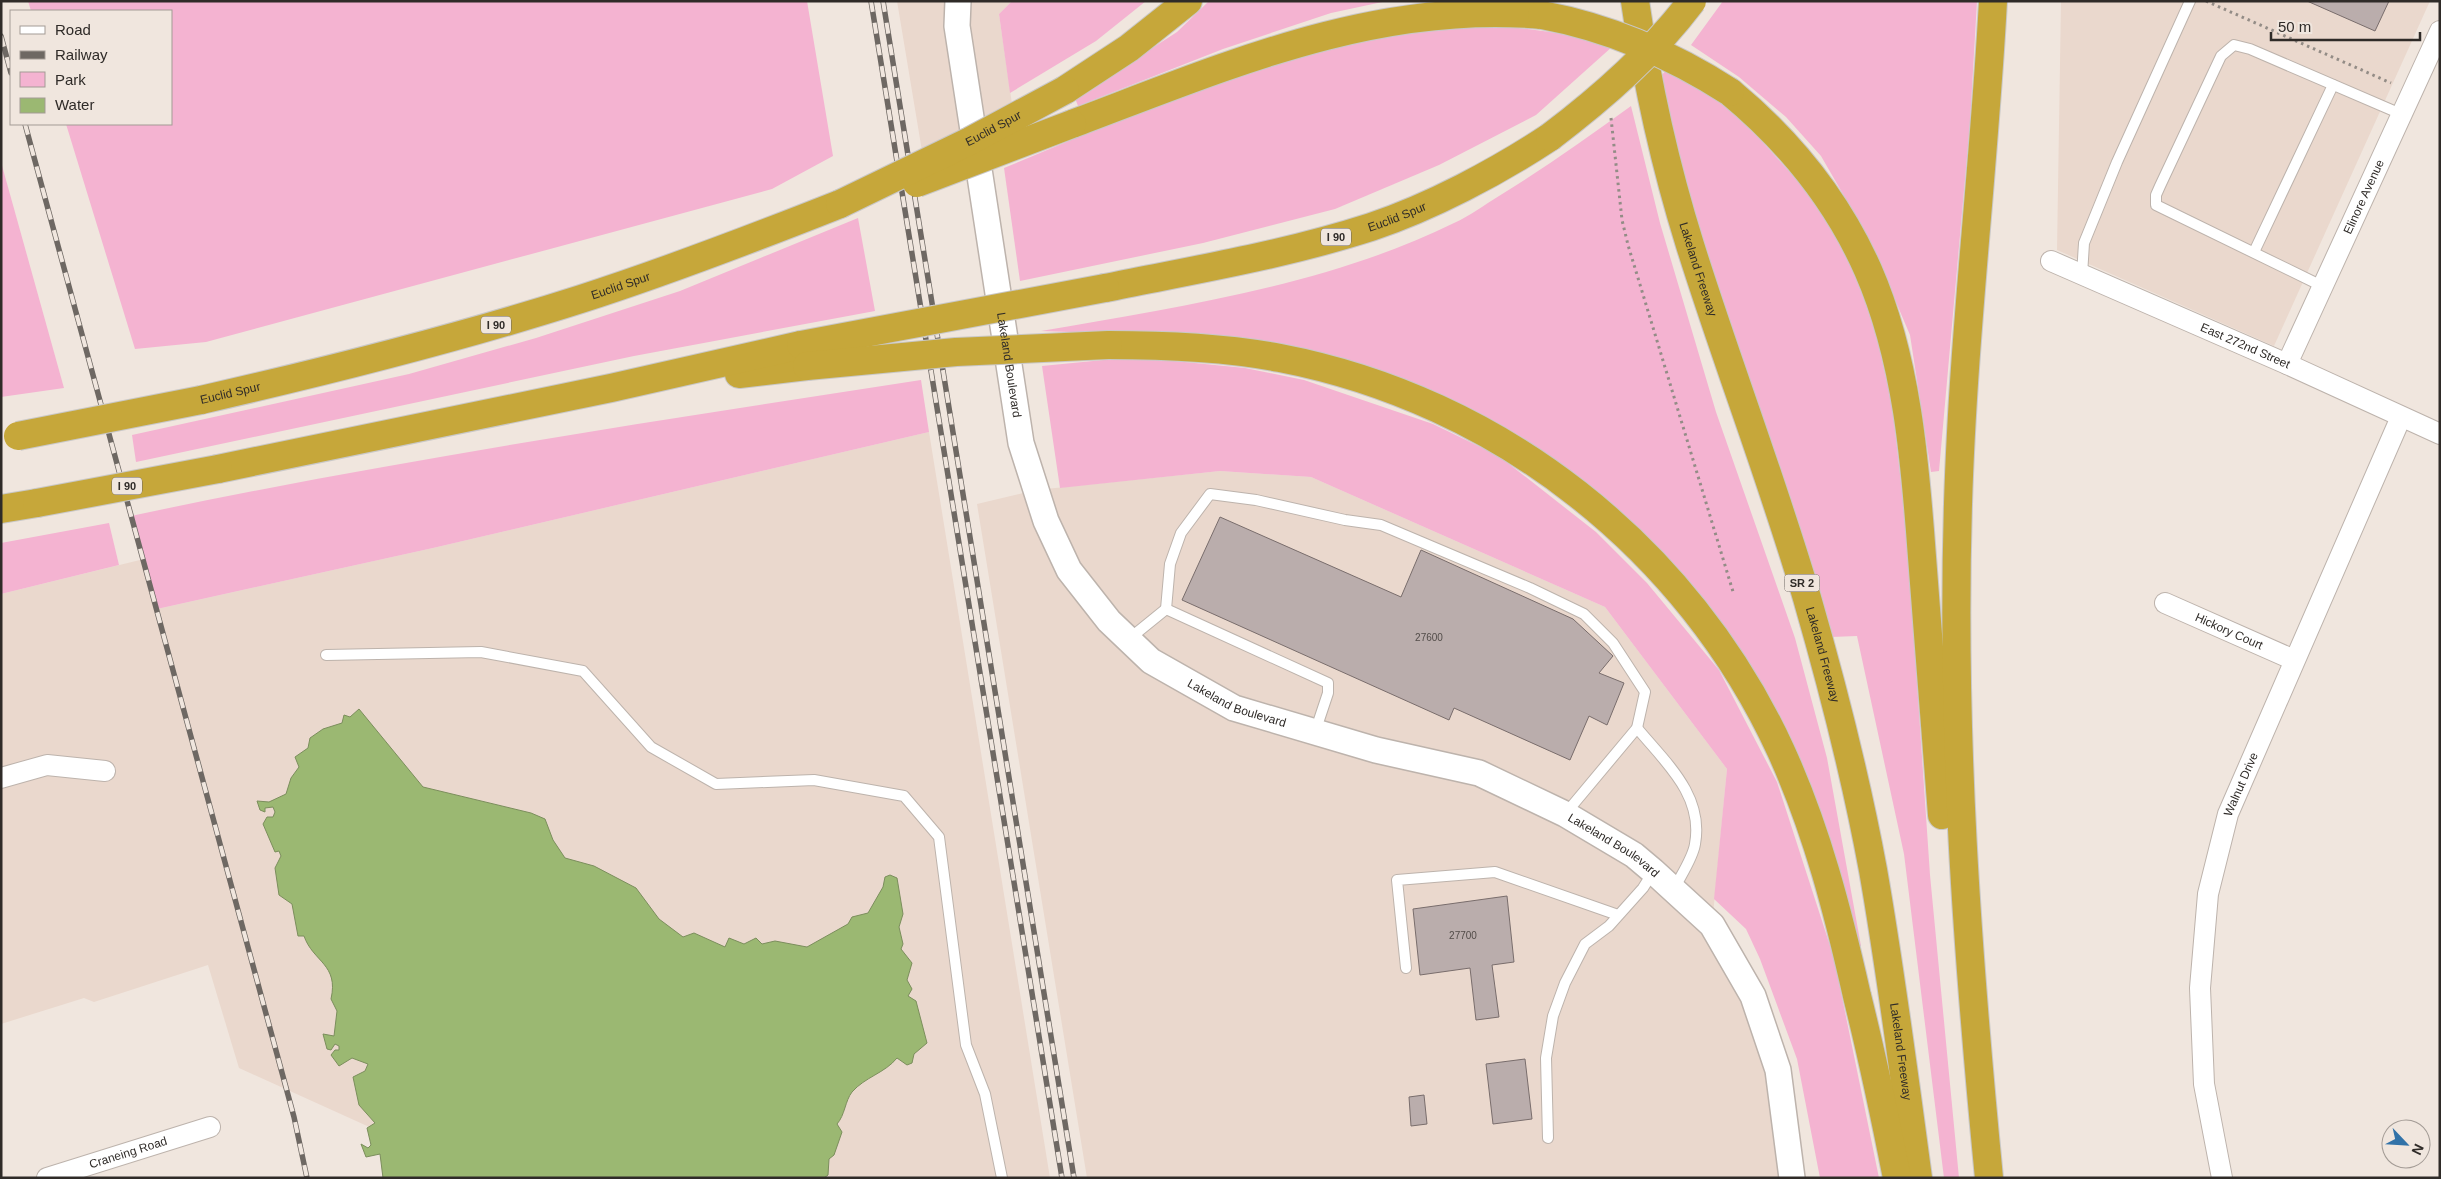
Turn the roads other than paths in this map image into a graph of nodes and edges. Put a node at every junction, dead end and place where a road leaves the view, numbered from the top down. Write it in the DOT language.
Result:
graph roads {
  1 [pos="958,1"];
  2 [pos="1188,1"];
  3 [pos="1635,1"];
  4 [pos="1692,1"];
  5 [pos="1993,1"];
  6 [pos="2190,1"];
  7 [pos="2440,31"];
  8 [pos="2333,85"];
  9 [pos="2401,114"];
  10 [pos="840,204"];
  11 [pos="2254,252"];
  12 [pos="2051,261"];
  13 [pos="2082,275"];
  14 [pos="2322,286"];
  15 [pos="804,356"];
  16 [pos="2287,364"];
  17 [pos="2401,417"];
  18 [pos="2440,434"];
  19 [pos="10,437"];
  20 [pos="1,509"];
  21 [pos="2164,603"];
  22 [pos="1166,609"];
  23 [pos="1129,639"];
  24 [pos="326,655"];
  25 [pos="2294,660"];
  26 [pos="1637,728"];
  27 [pos="1315,732"];
  28 [pos="105,771"];
  29 [pos="1,778"];
  30 [pos="1565,814"];
  31 [pos="1654,871"];
  32 [pos="1674,890"];
  33 [pos="1618,915"];
  34 [pos="1406,968"];
  35 [pos="210,1127"];
  36 [pos="1548,1138"];
  37 [pos="47,1178"];
  38 [pos="1002,1178"];
  39 [pos="1792,1178"];
  40 [pos="1896,1178"];
  41 [pos="1918,1178"];
  42 [pos="1972,1178"];
  43 [pos="1989,1178"];
  44 [pos="2222,1178"];
  1 -- 23 [label="street, Lakeland Boulevard"];
  2 -- 10 [label="highway, Euclid Spur / I 90, bridge"];
  3 -- 41 [label="highway, Lakeland Freeway / SR 2"];
  4 -- 15 [label="highway, Euclid Spur / I 90, bridge"];
  5 -- 43 [label="highway"];
  6 -- 13 [label="lane"];
  7 -- 9 [label="street, Elinore Avenue"];
  8 -- 9 [label="lane"];
  8 -- 11 [label="lane"];
  8 -- 11 [label="lane"];
  9 -- 14 [label="street, Elinore Avenue"];
  10 -- 19 [label="highway, Euclid Spur / I 90, bridge"];
  10 -- 42 [label="highway, bridge"];
  11 -- 14 [label="lane"];
  12 -- 13 [label="street, East 272nd Street"];
  13 -- 16 [label="street, East 272nd Street"];
  14 -- 16 [label="street, Elinore Avenue"];
  15 -- 20 [label="highway, I 90, bridge"];
  15 -- 40 [label="highway, bridge"];
  16 -- 17 [label="street, East 272nd Street"];
  17 -- 18 [label="street, East 272nd Street"];
  17 -- 25 [label="street, Walnut Drive"];
  21 -- 25 [label="street, Hickory Court"];
  22 -- 23 [label="lane"];
  22 -- 26 [label="lane"];
  22 -- 27 [label="lane"];
  23 -- 27 [label="street, Lakeland Boulevard"];
  24 -- 38 [label="lane"];
  25 -- 44 [label="street, Walnut Drive"];
  26 -- 30 [label="lane"];
  26 -- 32 [label="lane"];
  27 -- 30 [label="street, Lakeland Boulevard"];
  28 -- 29 [label="street"];
  30 -- 31 [label="street, Lakeland Boulevard"];
  31 -- 32 [label="street, Lakeland Boulevard"];
  31 -- 33 [label="lane"];
  32 -- 39 [label="street, Lakeland Boulevard"];
  33 -- 34 [label="lane"];
  33 -- 36 [label="lane"];
  35 -- 37 [label="street, Craneing Road"];
}
